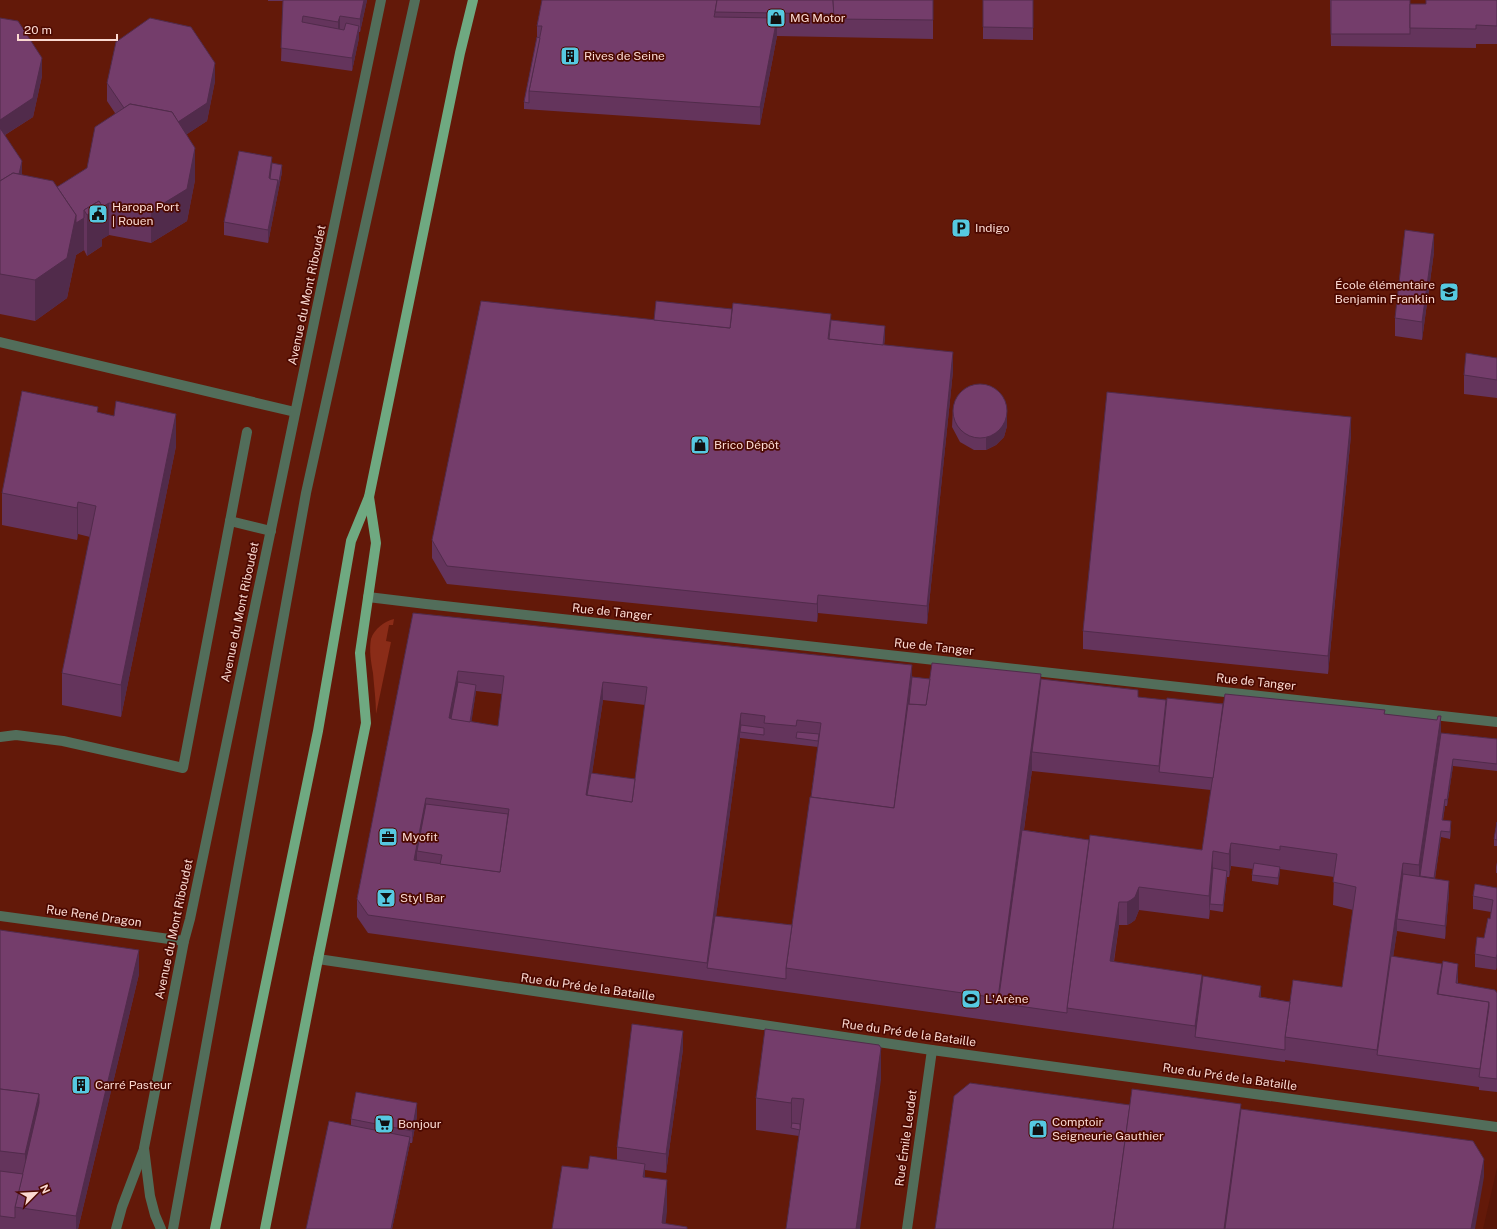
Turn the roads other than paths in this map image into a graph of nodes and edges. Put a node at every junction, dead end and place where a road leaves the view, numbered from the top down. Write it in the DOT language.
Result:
graph roads {
  1 [pos="381,0"];
  2 [pos="416,0"];
  3 [pos="474,0"];
  4 [pos="0,342"];
  5 [pos="295,412"];
  6 [pos="247,432"];
  7 [pos="369,497"];
  8 [pos="230,521"];
  9 [pos="271,530"];
  10 [pos="368,596"];
  11 [pos="1497,722"];
  12 [pos="0,737"];
  13 [pos="0,916"];
  14 [pos="184,941"];
  15 [pos="318,959"];
  16 [pos="932,1050"];
  17 [pos="1497,1127"];
  18 [pos="144,1148"];
  19 [pos="116,1229"];
  20 [pos="161,1229"];
  21 [pos="173,1229"];
  22 [pos="216,1229"];
  23 [pos="265,1229"];
  24 [pos="906,1229"];
  1 -- 5 [label="street, Avenue du Mont Riboudet"];
  2 -- 21 [label="street"];
  3 -- 7 [label="main road"];
  4 -- 5 [label="street"];
  5 -- 9 [label="street, Avenue du Mont Riboudet"];
  6 -- 8 [label="street"];
  7 -- 10 [label="main road"];
  7 -- 22 [label="main road"];
  8 -- 9 [label="street"];
  8 -- 12 [label="street"];
  9 -- 14 [label="street, Avenue du Mont Riboudet"];
  10 -- 11 [label="street, Rue de Tanger"];
  10 -- 15 [label="main road"];
  13 -- 14 [label="street, Rue René Dragon"];
  14 -- 18 [label="street, Avenue du Mont Riboudet"];
  15 -- 16 [label="street, Rue du Pré de la Bataille"];
  15 -- 23 [label="main road"];
  16 -- 17 [label="street, Rue du Pré de la Bataille"];
  16 -- 24 [label="street, Rue Émile Leudet"];
  18 -- 19 [label="street"];
  18 -- 20 [label="street, Avenue du Mont Riboudet"];
}
